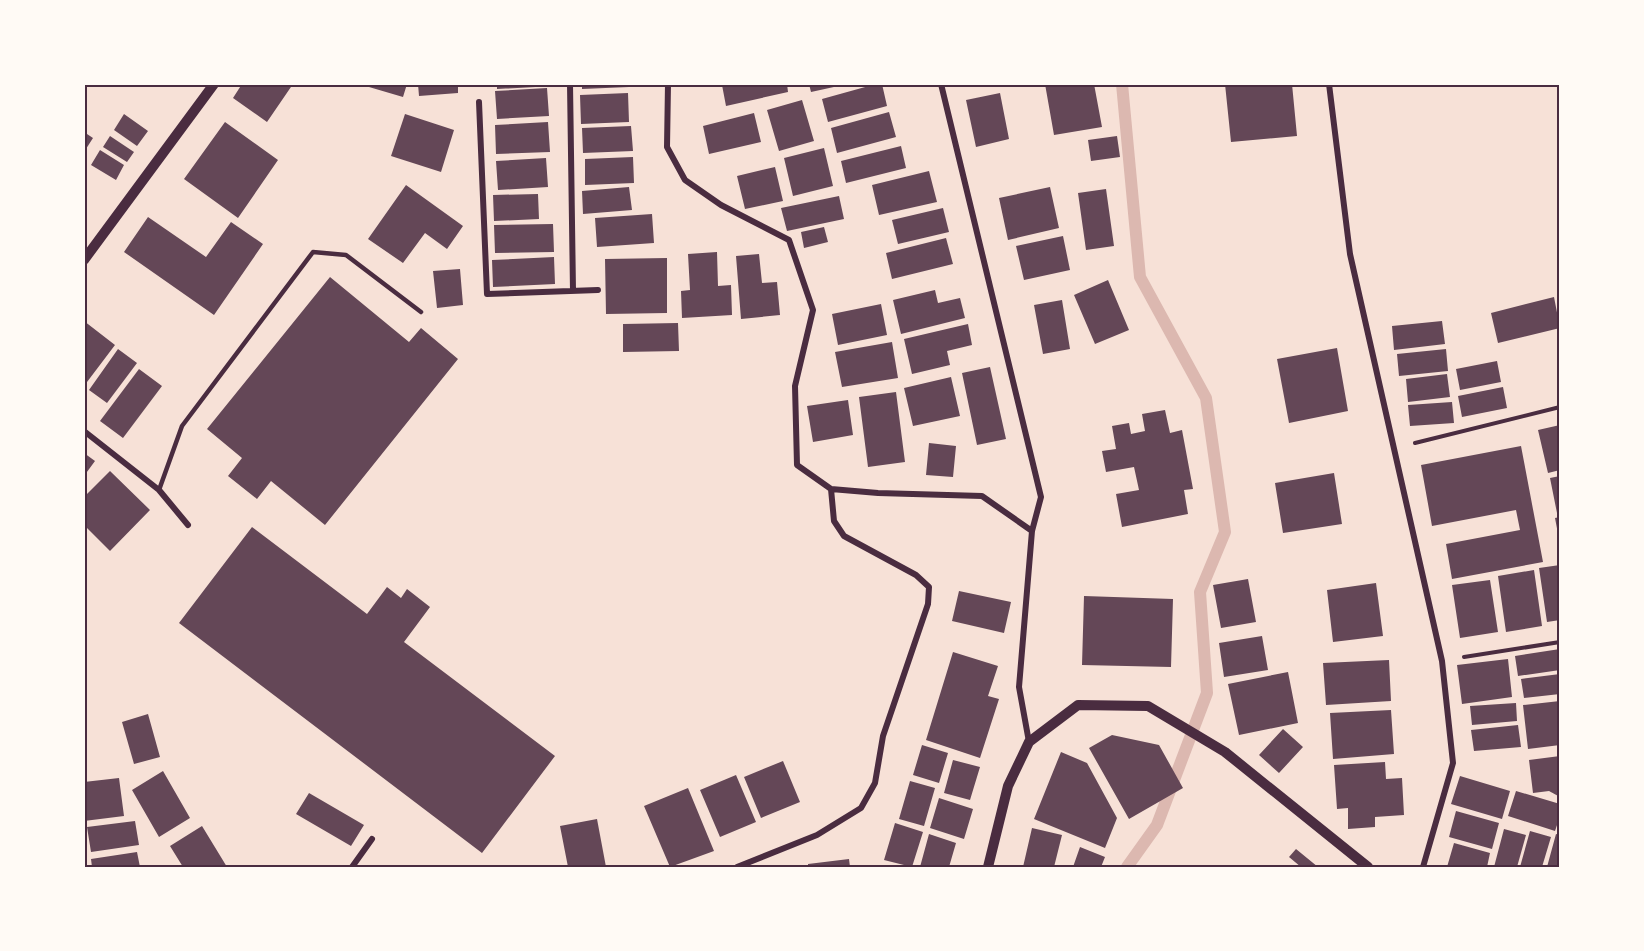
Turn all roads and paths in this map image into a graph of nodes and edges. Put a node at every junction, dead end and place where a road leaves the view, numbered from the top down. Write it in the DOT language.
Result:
graph roads {
  1 [pos="214,84"];
  2 [pos="570,84"];
  3 [pos="668,84"];
  4 [pos="940,84"];
  5 [pos="1329,84"];
  6 [pos="479,102"];
  7 [pos="84,260"];
  8 [pos="598,290"];
  9 [pos="573,291"];
  10 [pos="421,312"];
  11 [pos="1560,407"];
  12 [pos="84,431"];
  13 [pos="1394,448"];
  14 [pos="831,489"];
  15 [pos="159,490"];
  16 [pos="188,525"];
  17 [pos="1032,531"];
  18 [pos="1560,642"];
  19 [pos="1442,661"];
  20 [pos="1029,742"];
  21 [pos="372,839"];
  22 [pos="352,867"];
  23 [pos="737,867"];
  24 [pos="987,867"];
  25 [pos="1368,867"];
  26 [pos="1423,867"];
  1 -- 7 [label="street"];
  2 -- 9 [label="street"];
  3 -- 14 [label="street"];
  4 -- 17 [label="street"];
  5 -- 13 [label="street"];
  6 -- 9 [label="street"];
  8 -- 9 [label="street"];
  10 -- 15 [label="lane"];
  11 -- 13 [label="path"];
  12 -- 15 [label="street"];
  13 -- 19 [label="street"];
  14 -- 17 [label="street"];
  14 -- 23 [label="street"];
  15 -- 16 [label="street"];
  17 -- 20 [label="street"];
  18 -- 19 [label="path"];
  19 -- 26 [label="street"];
  20 -- 24 [label="street"];
  20 -- 25 [label="street"];
  21 -- 22 [label="street"];
}
